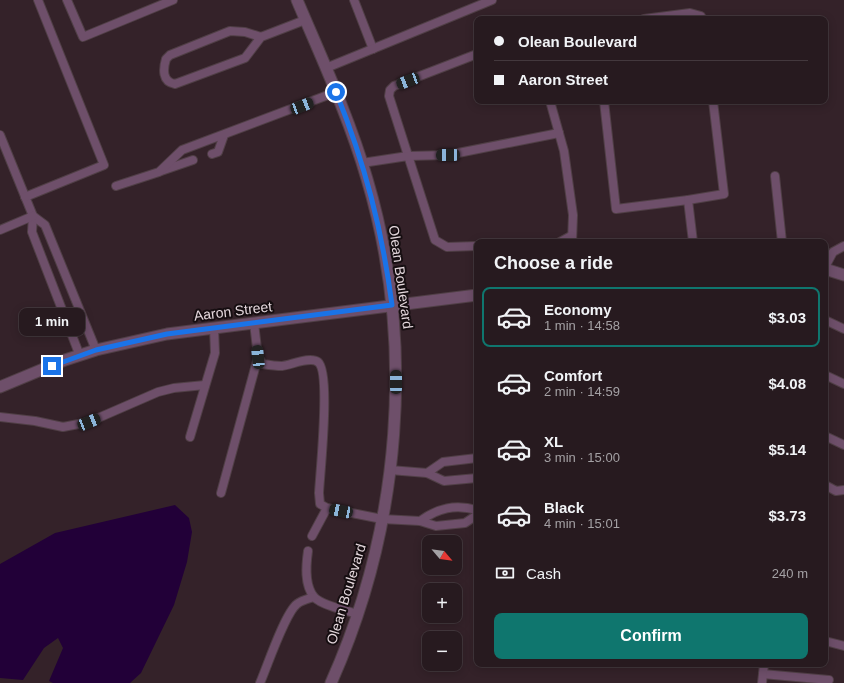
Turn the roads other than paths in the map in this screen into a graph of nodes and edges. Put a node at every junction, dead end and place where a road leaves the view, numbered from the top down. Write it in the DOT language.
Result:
graph roads {
  1 [pos="38,0"];
  2 [pos="67,0"];
  3 [pos="173,0"];
  4 [pos="297,0"];
  5 [pos="354,0"];
  6 [pos="492,0"];
  7 [pos="667,16"];
  8 [pos="701,16"];
  9 [pos="305,20"];
  10 [pos="261,36"];
  11 [pos="373,49"];
  12 [pos="474,55"];
  13 [pos="326,68"];
  14 [pos="336,92"];
  15 [pos="551,104"];
  16 [pos="604,104"];
  17 [pos="713,104"];
  18 [pos="559,133"];
  19 [pos="0,134"];
  20 [pos="224,135"];
  21 [pos="212,154"];
  22 [pos="408,156"];
  23 [pos="193,160"];
  24 [pos="362,162"];
  25 [pos="159,172"];
  26 [pos="775,176"];
  27 [pos="116,186"];
  28 [pos="25,197"];
  29 [pos="688,200"];
  30 [pos="33,216"];
  31 [pos="0,230"];
  32 [pos="572,239"];
  33 [pos="693,239"];
  34 [pos="782,239"];
  35 [pos="474,246"];
  36 [pos="844,246"];
  37 [pos="828,262"];
  38 [pos="828,269"];
  39 [pos="844,275"];
  40 [pos="474,295"];
  41 [pos="392,305"];
  42 [pos="828,321"];
  43 [pos="254,323"];
  44 [pos="214,328"];
  45 [pos="844,329"];
  46 [pos="96,350"];
  47 [pos="80,356"];
  48 [pos="258,357"];
  49 [pos="828,376"];
  50 [pos="844,384"];
  51 [pos="205,385"];
  52 [pos="0,386"];
  53 [pos="0,417"];
  54 [pos="190,437"];
  55 [pos="828,437"];
  56 [pos="844,445"];
  57 [pos="474,458"];
  58 [pos="390,470"];
  59 [pos="427,473"];
  60 [pos="474,478"];
  61 [pos="828,487"];
  62 [pos="844,490"];
  63 [pos="221,493"];
  64 [pos="327,508"];
  65 [pos="474,509"];
  66 [pos="474,517"];
  67 [pos="382,519"];
  68 [pos="420,521"];
  69 [pos="312,536"];
  70 [pos="308,551"];
  71 [pos="314,597"];
  72 [pos="358,614"];
  73 [pos="828,642"];
  74 [pos="844,646"];
  75 [pos="764,667"];
  76 [pos="763,674"];
  77 [pos="829,680"];
  78 [pos="260,683"];
  79 [pos="331,683"];
  80 [pos="762,683"];
  1 -- 28 [label="lane"];
  2 -- 3 [label="lane"];
  4 -- 9 [label="street, Olean Boulevard"];
  5 -- 11 [label="lane"];
  6 -- 11 [label="lane"];
  7 -- 8 [label="lane"];
  9 -- 10 [label="lane"];
  9 -- 13 [label="street, Olean Boulevard"];
  10 -- 10 [label="lane"];
  11 -- 13 [label="lane"];
  12 -- 22 [label="lane"];
  13 -- 14 [label="street, Olean Boulevard"];
  14 -- 20 [label="lane"];
  14 -- 24 [label="street, Olean Boulevard"];
  15 -- 18 [label="lane"];
  16 -- 29 [label="lane"];
  17 -- 29 [label="lane"];
  18 -- 22 [label="lane"];
  18 -- 32 [label="lane"];
  19 -- 28 [label="lane"];
  20 -- 21 [label="lane"];
  20 -- 25 [label="lane"];
  22 -- 24 [label="lane"];
  22 -- 35 [label="lane"];
  23 -- 25 [label="lane"];
  24 -- 41 [label="street, Olean Boulevard"];
  25 -- 27 [label="lane"];
  26 -- 34 [label="lane"];
  28 -- 30 [label="lane"];
  29 -- 33 [label="lane"];
  30 -- 31 [label="lane"];
  30 -- 46 [label="lane"];
  30 -- 47 [label="lane"];
  36 -- 37 [label="lane"];
  38 -- 39 [label="street"];
  40 -- 41 [label="street, Aaron Street"];
  41 -- 43 [label="street, Aaron Street"];
  41 -- 58 [label="street, Olean Boulevard"];
  42 -- 45 [label="lane"];
  43 -- 44 [label="street, Aaron Street"];
  43 -- 48 [label="lane"];
  44 -- 46 [label="street, Aaron Street"];
  44 -- 51 [label="lane"];
  46 -- 47 [label="street, Aaron Street"];
  47 -- 52 [label="street, Aaron Street"];
  48 -- 63 [label="lane"];
  48 -- 64 [label="lane"];
  49 -- 50 [label="lane"];
  51 -- 53 [label="lane"];
  51 -- 54 [label="lane"];
  55 -- 56 [label="lane"];
  57 -- 59 [label="lane"];
  58 -- 59 [label="lane"];
  58 -- 67 [label="street, Olean Boulevard"];
  59 -- 60 [label="lane"];
  61 -- 62 [label="lane"];
  64 -- 67 [label="lane"];
  64 -- 69 [label="lane"];
  65 -- 68 [label="lane"];
  66 -- 68 [label="lane"];
  67 -- 68 [label="lane"];
  67 -- 72 [label="street, Olean Boulevard"];
  70 -- 71 [label="lane"];
  71 -- 72 [label="lane"];
  71 -- 78 [label="lane"];
  72 -- 79 [label="street, Olean Boulevard"];
  73 -- 74 [label="lane"];
  75 -- 76 [label="lane"];
  76 -- 77 [label="lane"];
  76 -- 80 [label="lane"];
}
